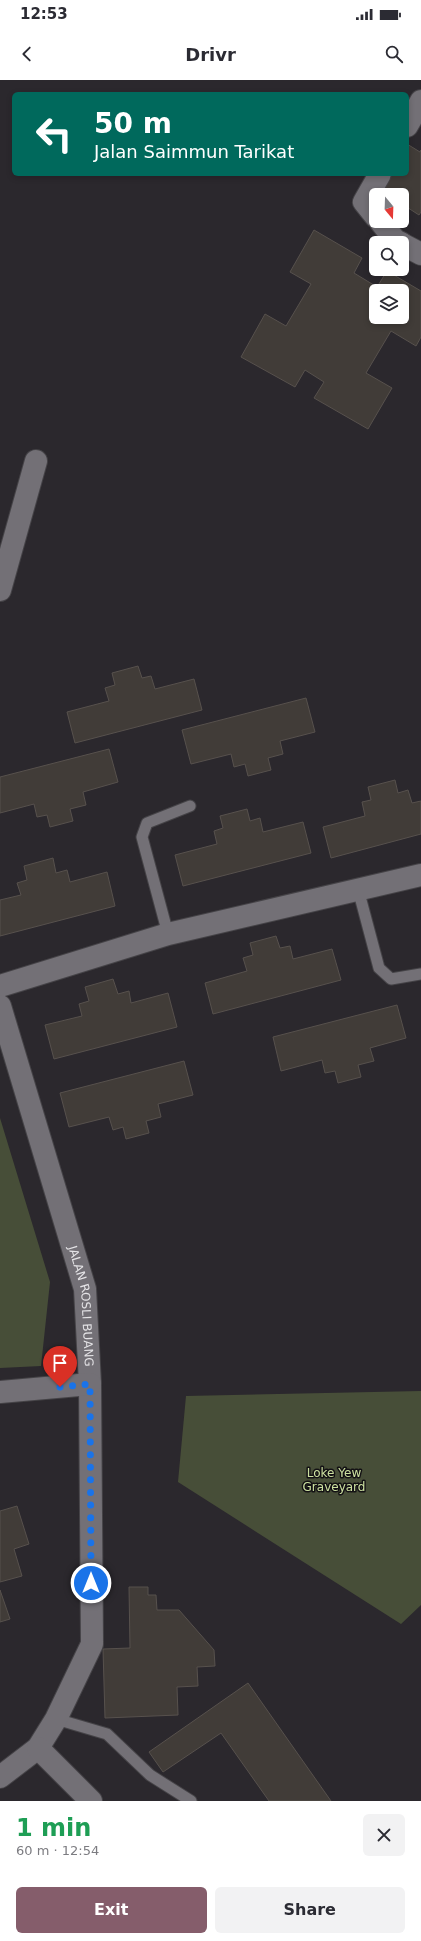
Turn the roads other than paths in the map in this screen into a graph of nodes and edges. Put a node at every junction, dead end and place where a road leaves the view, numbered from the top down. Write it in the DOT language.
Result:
graph roads {
  1 [pos="421,102"];
  2 [pos="409,123"];
  3 [pos="379,176"];
  4 [pos="372,188"];
  5 [pos="369,193"];
  6 [pos="369,208"];
  7 [pos="386,228"];
  8 [pos="392,236"];
  9 [pos="409,247"];
  10 [pos="421,254"];
  11 [pos="36,461"];
  12 [pos="0,590"];
  13 [pos="190,806"];
  14 [pos="421,875"];
  15 [pos="358,889"];
  16 [pos="168,934"];
  17 [pos="421,974"];
  18 [pos="0,986"];
  19 [pos="0,1006"];
  20 [pos="90,1384"];
  21 [pos="0,1392"];
  22 [pos="56,1719"];
  23 [pos="38,1748"];
  24 [pos="0,1777"];
  25 [pos="91,1801"];
  26 [pos="191,1801"];
  1 -- 2 [label="street"];
  3 -- 4 [label="street"];
  5 -- 6 [label="street"];
  7 -- 8 [label="street"];
  9 -- 10 [label="street"];
  11 -- 12 [label="street"];
  13 -- 16 [label="lane"];
  14 -- 15 [label="street"];
  15 -- 16 [label="street"];
  15 -- 17 [label="lane"];
  16 -- 18 [label="street"];
  19 -- 20 [label="street, JALAN ROSLI BUANG"];
  20 -- 21 [label="street"];
  20 -- 22 [label="street, JALAN ROSLI BUANG"];
  22 -- 23 [label="street, JALAN ROSLI BUANG"];
  22 -- 26 [label="lane"];
  23 -- 24 [label="street, JALAN ROSLI BUANG"];
  23 -- 25 [label="street"];
}
